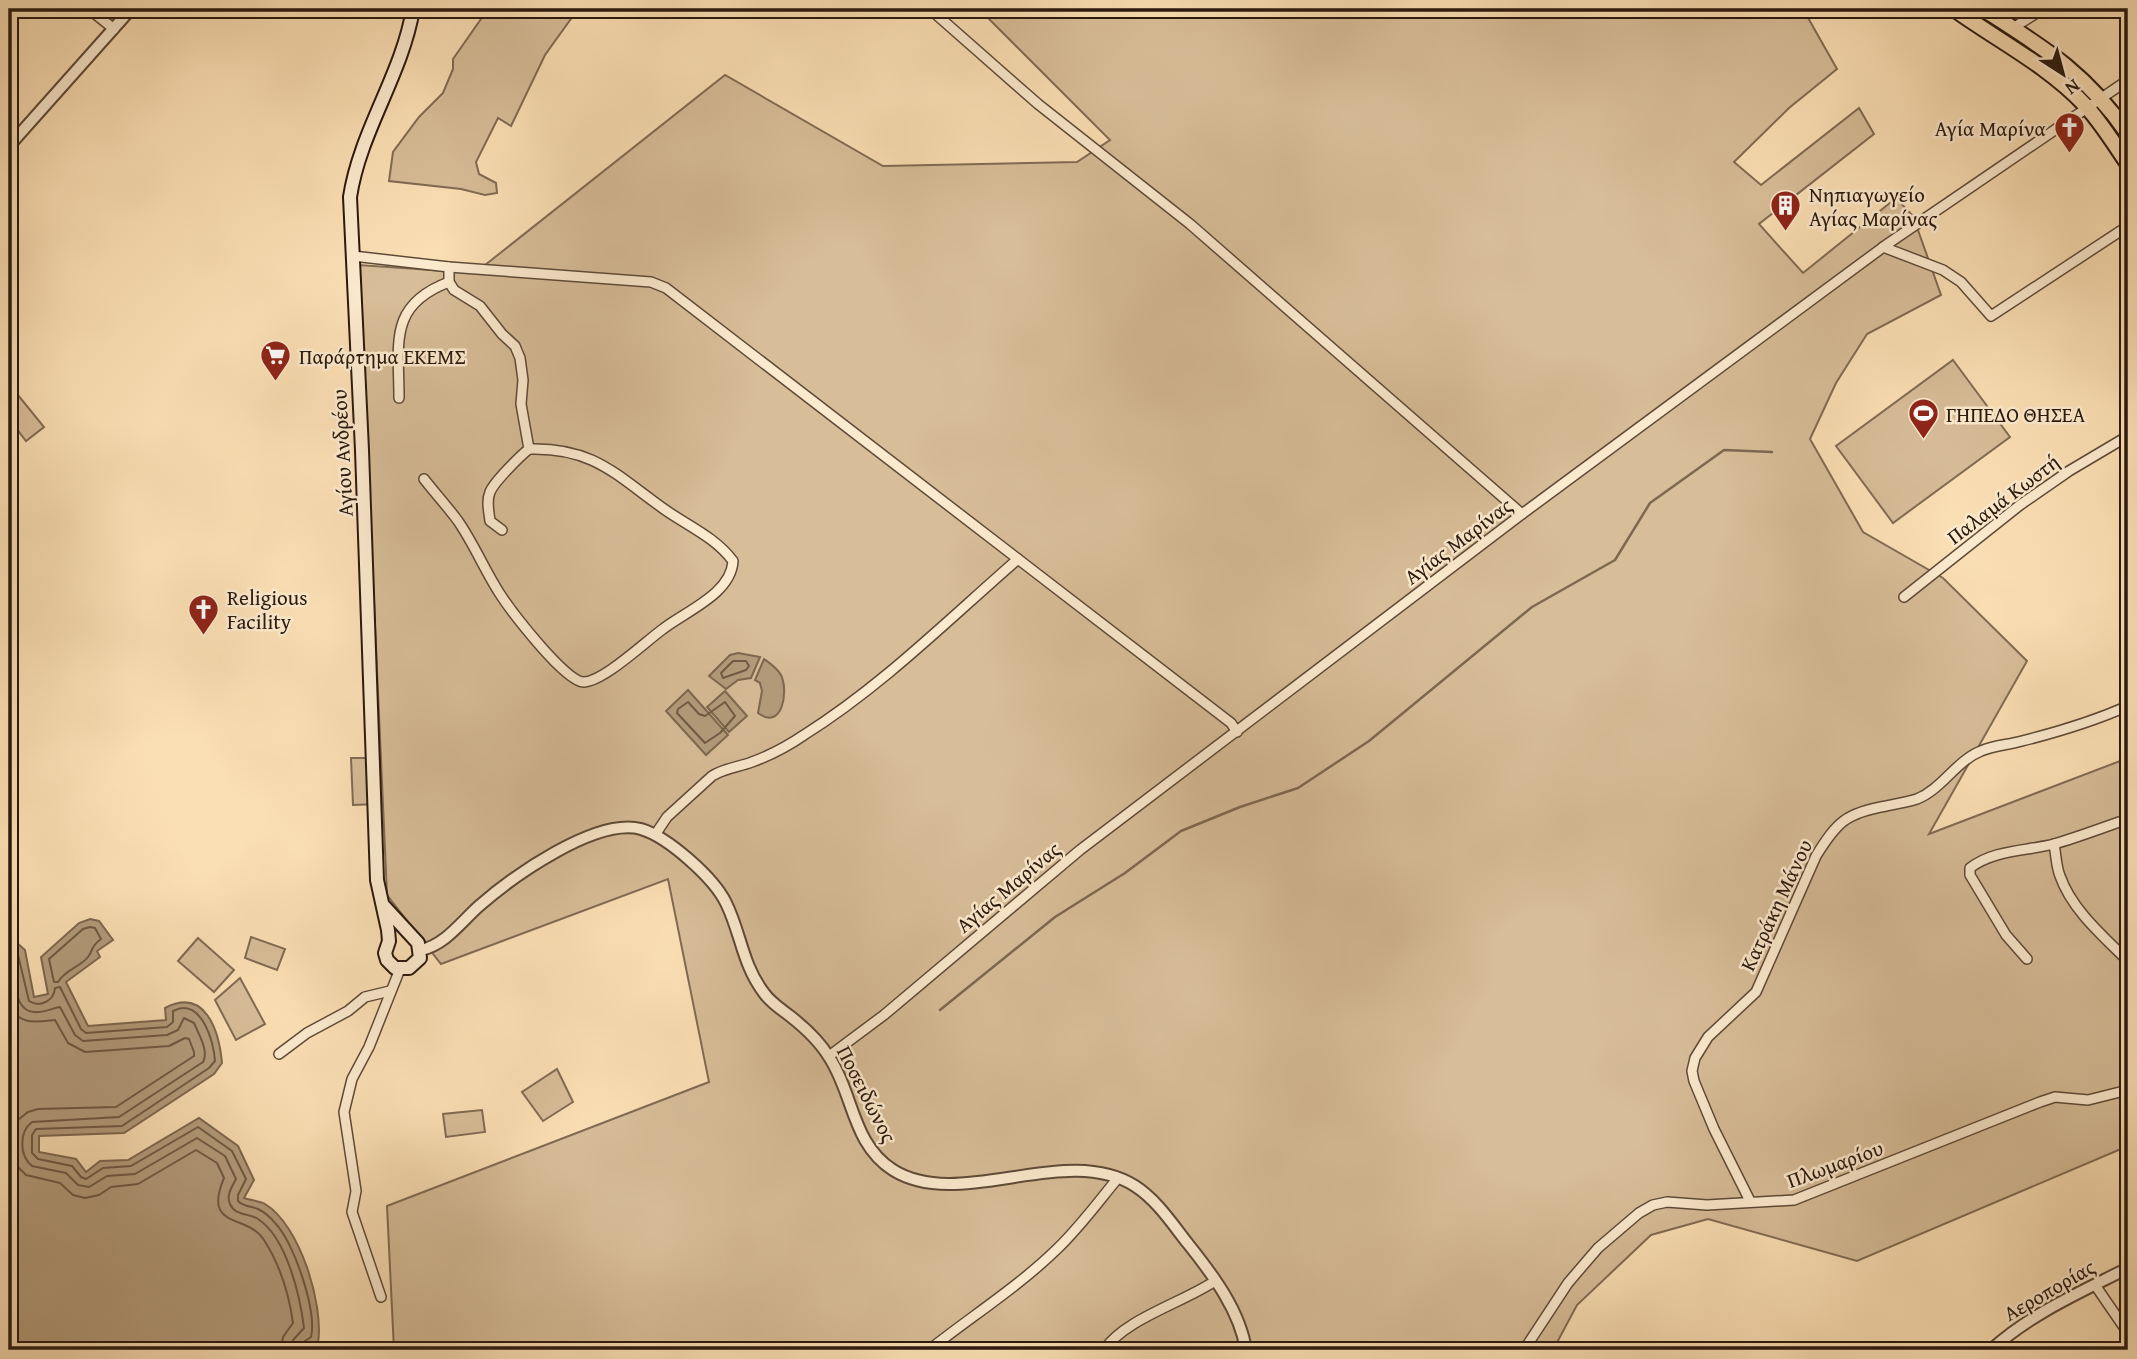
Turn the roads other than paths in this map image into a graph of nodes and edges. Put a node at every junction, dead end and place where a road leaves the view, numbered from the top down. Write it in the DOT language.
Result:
graph roads {
  1 [pos="89,9"];
  2 [pos="131,9"];
  3 [pos="413,9"];
  4 [pos="930,9"];
  5 [pos="1954,9"];
  6 [pos="1983,9"];
  7 [pos="2043,9"];
  8 [pos="2013,28"];
  9 [pos="114,29"];
  10 [pos="2128,80"];
  11 [pos="2102,97"];
  12 [pos="2087,108"];
  13 [pos="2128,134"];
  14 [pos="9,146"];
  15 [pos="2128,164"];
  16 [pos="2128,226"];
  17 [pos="1883,247"];
  18 [pos="353,256"];
  19 [pos="449,267"];
  20 [pos="449,282"];
  21 [pos="399,398"];
  22 [pos="2128,436"];
  23 [pos="529,449"];
  24 [pos="424,479"];
  25 [pos="1522,514"];
  26 [pos="502,530"];
  27 [pos="1018,559"];
  28 [pos="1904,597"];
  29 [pos="2128,706"];
  30 [pos="1237,732"];
  31 [pos="2128,819"];
  32 [pos="655,835"];
  33 [pos="2054,844"];
  34 [pos="383,905"];
  35 [pos="410,935"];
  36 [pos="389,941"];
  37 [pos="421,950"];
  38 [pos="2026,959"];
  39 [pos="2128,961"];
  40 [pos="400,969"];
  41 [pos="390,991"];
  42 [pos="279,1054"];
  43 [pos="829,1056"];
  44 [pos="2128,1090"];
  45 [pos="1118,1178"];
  46 [pos="1751,1201"];
  47 [pos="2128,1268"];
  48 [pos="1215,1281"];
  49 [pos="2095,1285"];
  50 [pos="381,1297"];
  51 [pos="2128,1333"];
  52 [pos="929,1350"];
  53 [pos="1104,1350"];
  54 [pos="1246,1350"];
  55 [pos="1524,1350"];
  56 [pos="1991,1350"];
  1 -- 9 [label="street"];
  2 -- 9 [label="street"];
  3 -- 18 [label="main road, Αγίου Ανδρέου"];
  4 -- 25 [label="street"];
  5 -- 12 [label="main road"];
  6 -- 8 [label="main road"];
  7 -- 8 [label="street"];
  8 -- 11 [label="main road"];
  9 -- 14 [label="street"];
  10 -- 11 [label="street, Αγίας Μαρίνας"];
  11 -- 12 [label="street, Αγίας Μαρίνας"];
  11 -- 13 [label="main road"];
  12 -- 15 [label="main road"];
  12 -- 17 [label="street, Αγίας Μαρίνας"];
  16 -- 17 [label="street"];
  17 -- 25 [label="street, Αγίας Μαρίνας"];
  18 -- 19 [label="street"];
  18 -- 34 [label="main road, Αγίου Ανδρέου"];
  19 -- 20 [label="street"];
  19 -- 27 [label="street"];
  20 -- 21 [label="street"];
  20 -- 23 [label="street"];
  22 -- 28 [label="street, Παλαμά Κωστή"];
  23 -- 24 [label="street"];
  23 -- 26 [label="street"];
  25 -- 30 [label="street, Αγίας Μαρίνας"];
  27 -- 30 [label="street"];
  27 -- 32 [label="street"];
  29 -- 46 [label="street, Κατράκη Μάνου"];
  30 -- 43 [label="street, Αγίας Μαρίνας"];
  31 -- 33 [label="street"];
  32 -- 37 [label="street, Ποσειδώνος"];
  32 -- 43 [label="street, Ποσειδώνος"];
  33 -- 38 [label="street"];
  33 -- 39 [label="street"];
  34 -- 35 [label="main road"];
  34 -- 36 [label="main road, Αγίου Ανδρέου"];
  35 -- 36 [label="main road"];
  35 -- 37 [label="main road"];
  36 -- 40 [label="main road, Αγίου Ανδρέου"];
  37 -- 40 [label="main road"];
  40 -- 41 [label="street"];
  41 -- 42 [label="street"];
  41 -- 50 [label="street"];
  43 -- 45 [label="street, Ποσειδώνος"];
  44 -- 46 [label="street, Πλωμαρίου"];
  45 -- 48 [label="street, Ποσειδώνος"];
  45 -- 52 [label="street"];
  46 -- 55 [label="street, Πλωμαρίου"];
  47 -- 49 [label="street, Αεροπορίας"];
  48 -- 53 [label="street"];
  48 -- 54 [label="street, Ποσειδώνος"];
  49 -- 51 [label="street"];
  49 -- 56 [label="street, Αεροπορίας"];
}
